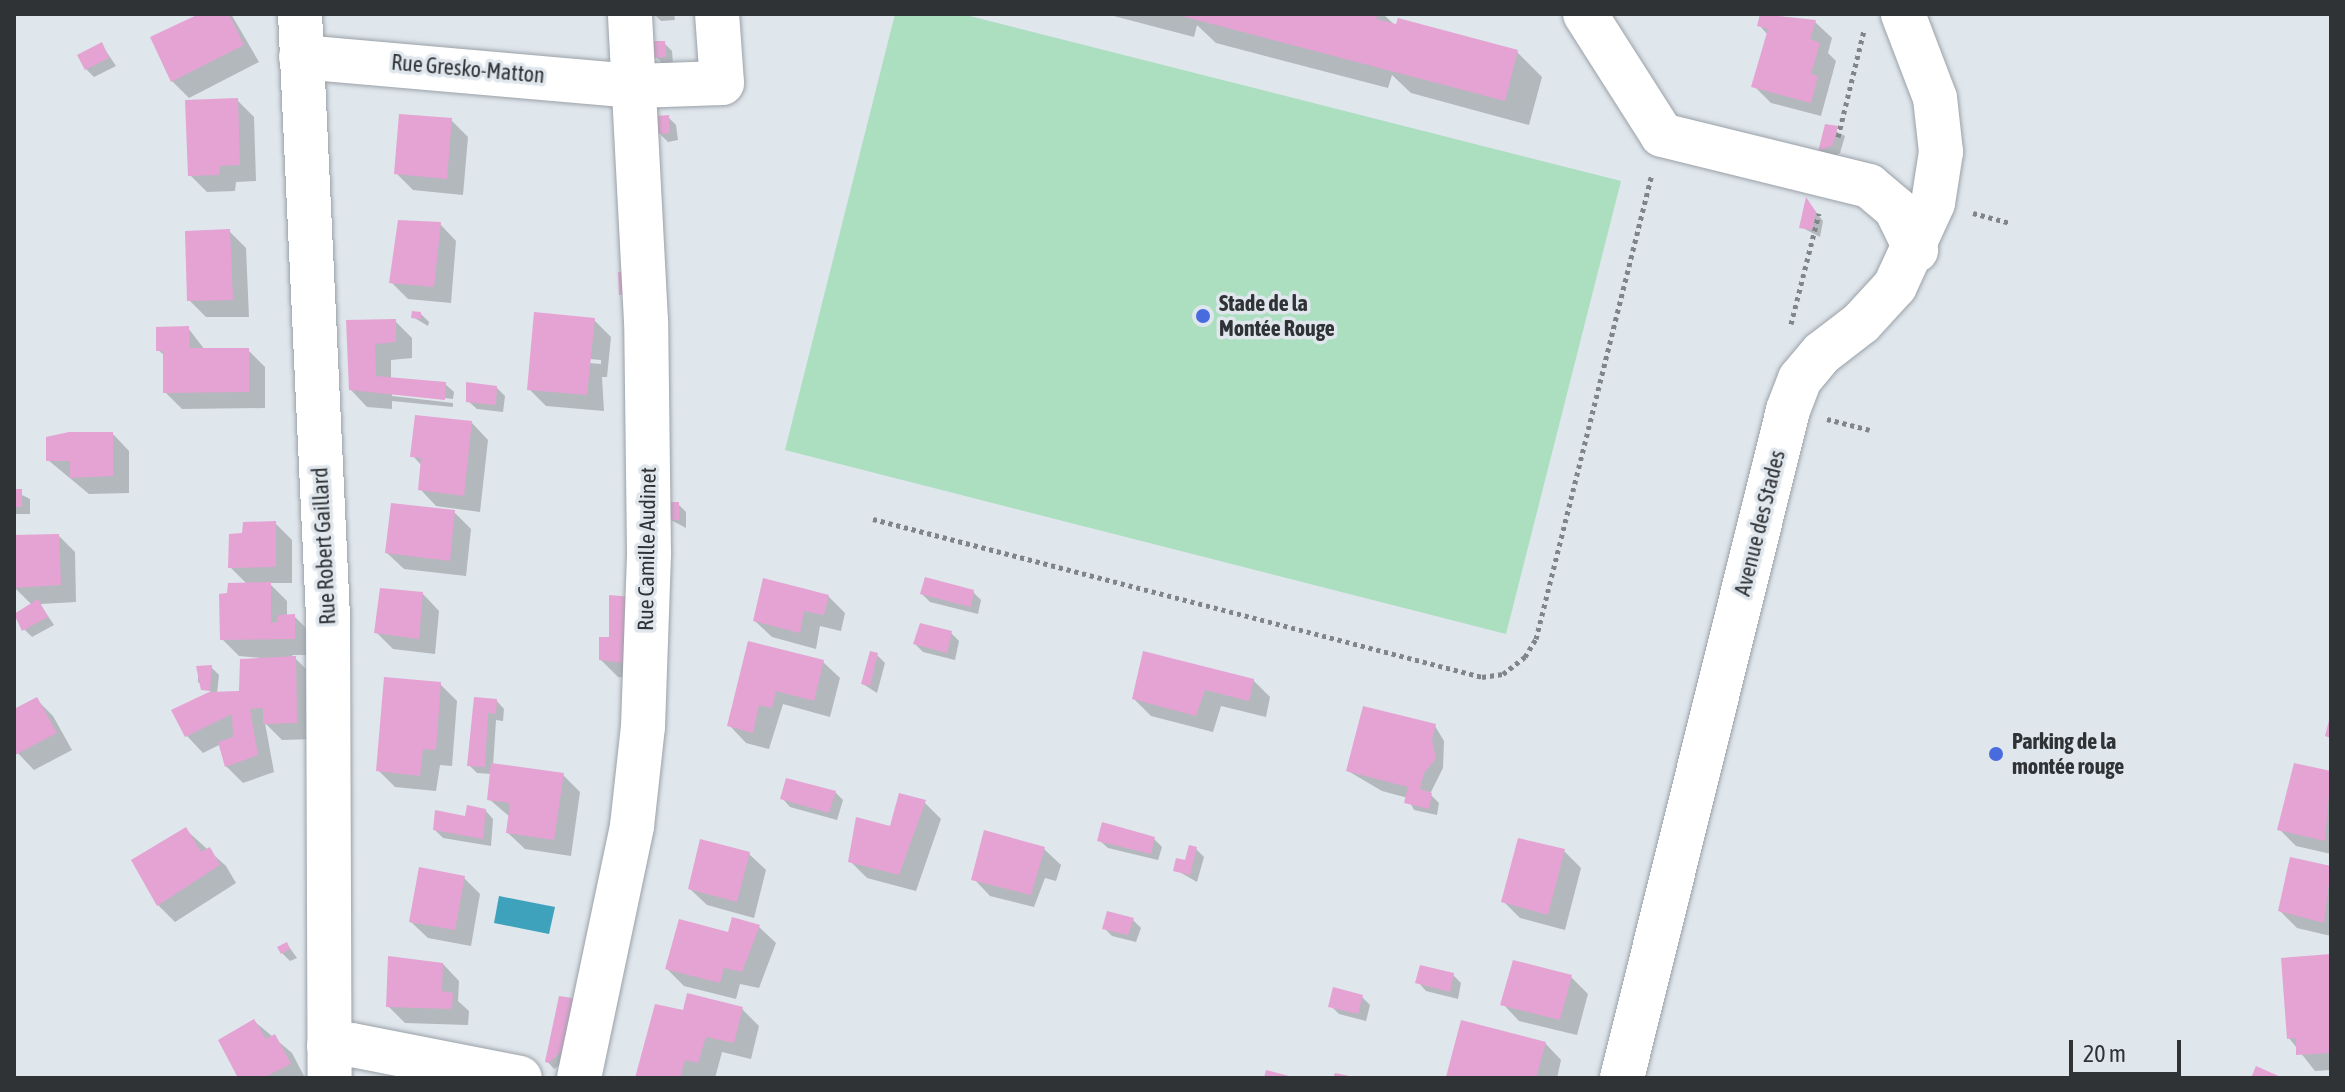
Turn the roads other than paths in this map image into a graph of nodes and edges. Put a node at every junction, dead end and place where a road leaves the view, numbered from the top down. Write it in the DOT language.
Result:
graph roads {
  1 [pos="300,14"];
  2 [pos="630,14"];
  3 [pos="717,14"];
  4 [pos="1585,14"];
  5 [pos="1903,14"];
  6 [pos="301,57"];
  7 [pos="635,86"];
  8 [pos="1916,250"];
  9 [pos="329,1062"];
  10 [pos="520,1078"];
  11 [pos="579,1078"];
  12 [pos="1622,1078"];
  1 -- 6 [label="street, Rue Robert Gaillard"];
  2 -- 7 [label="street, Rue Camille Audinet"];
  3 -- 7 [label="street, Rue Gresko-Matton"];
  4 -- 8 [label="street"];
  5 -- 8 [label="street, Avenue des Stades"];
  6 -- 7 [label="street, Rue Gresko-Matton"];
  6 -- 9 [label="street, Rue Robert Gaillard"];
  7 -- 11 [label="street, Rue Camille Audinet"];
  8 -- 12 [label="street, Avenue des Stades"];
  9 -- 10 [label="street"];
}
